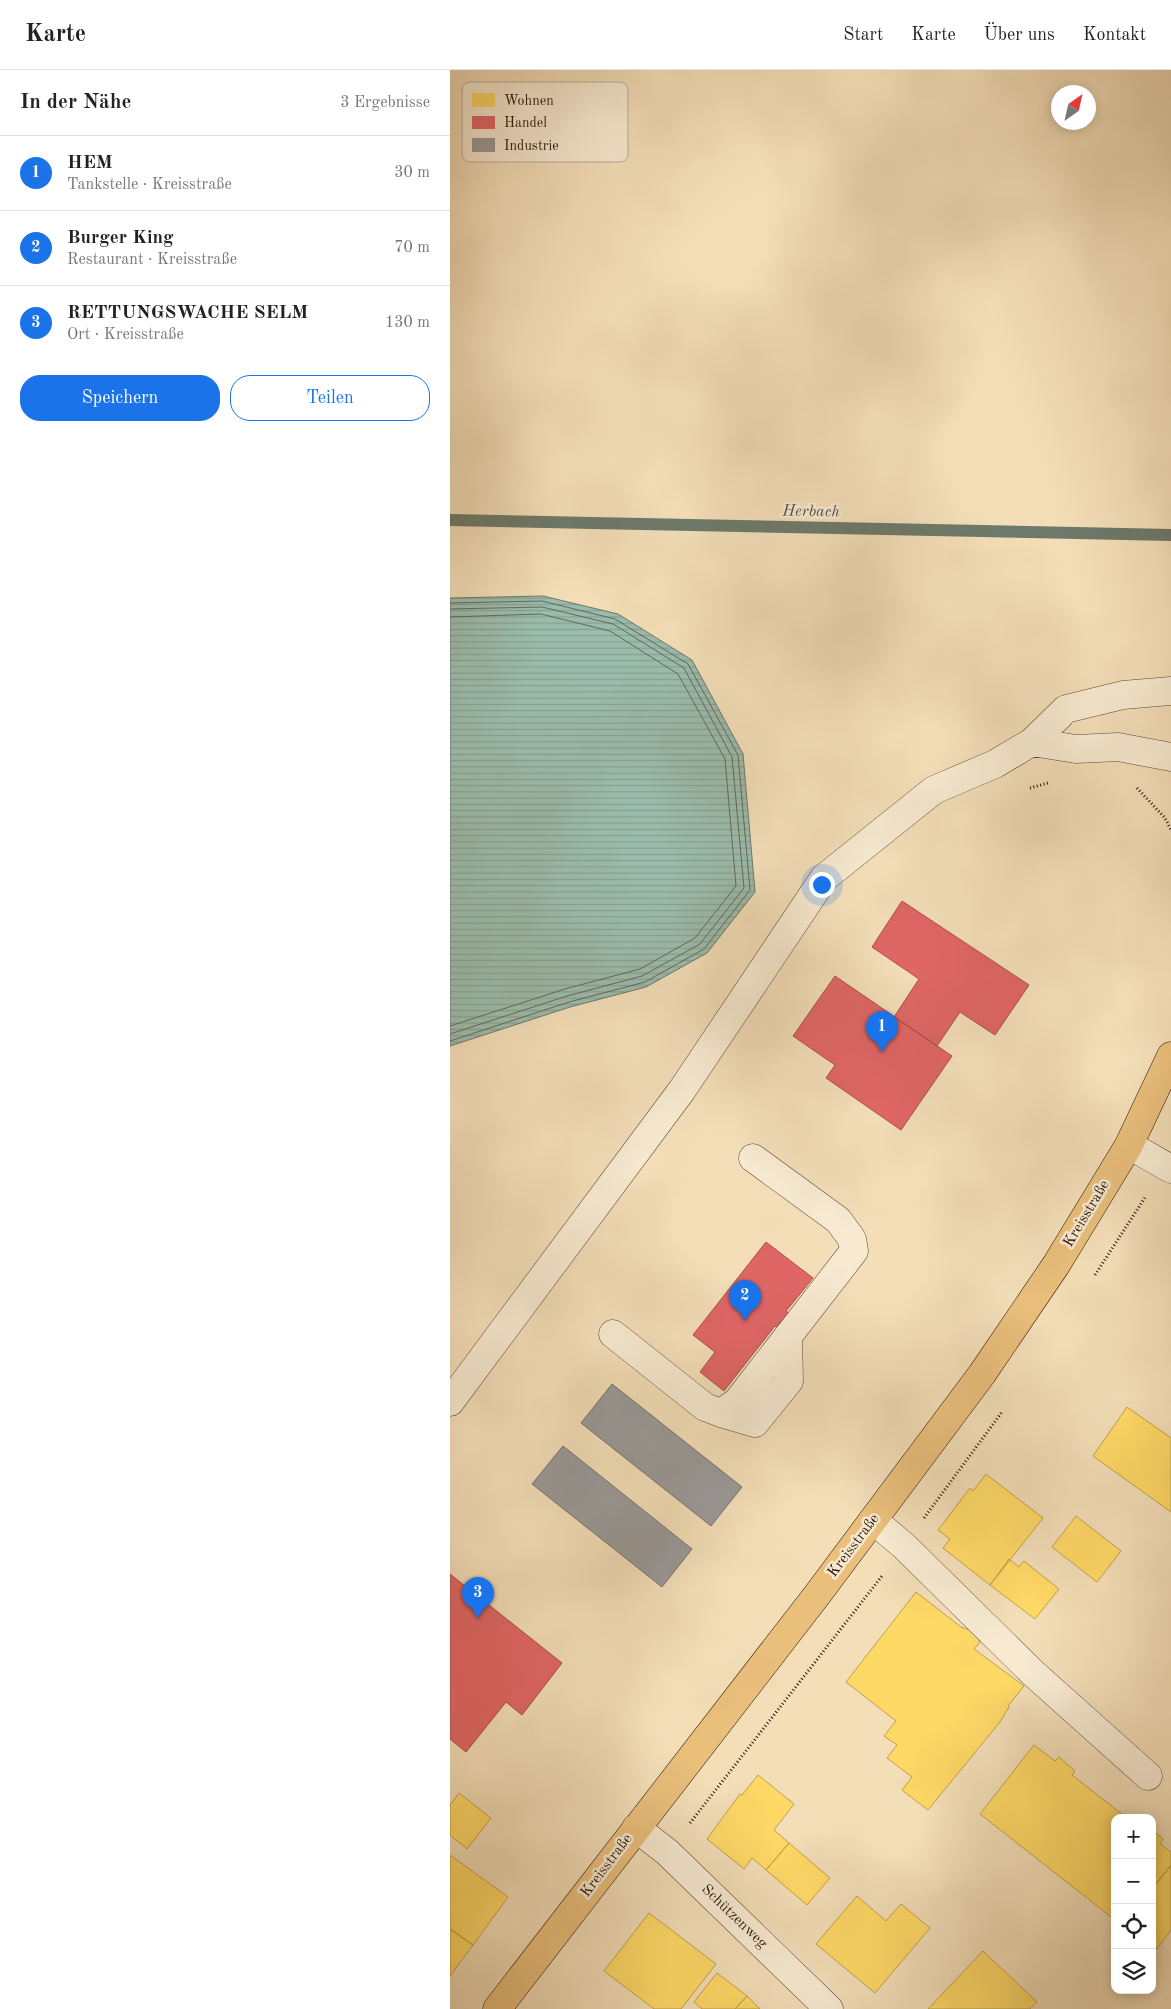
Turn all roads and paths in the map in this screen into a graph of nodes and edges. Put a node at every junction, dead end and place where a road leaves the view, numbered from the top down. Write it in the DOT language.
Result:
graph roads {
  1 [pos="1171,691"];
  2 [pos="1032,742"];
  3 [pos="1171,757"];
  4 [pos="1050,782"];
  5 [pos="1024,790"];
  6 [pos="1171,1056"];
  7 [pos="1129,1145"];
  8 [pos="753,1158"];
  9 [pos="1171,1169"];
  10 [pos="612,1334"];
  11 [pos="450,1402"];
  12 [pos="873,1520"];
  13 [pos="1148,1776"];
  14 [pos="636,1828"];
  15 [pos="497,2009"];
  16 [pos="829,2009"];
  1 -- 2 [label="street"];
  2 -- 3 [label="street"];
  2 -- 11 [label="street"];
  4 -- 5 [label="path"];
  6 -- 7 [label="main road, Kreisstraße"];
  7 -- 9 [label="street"];
  7 -- 12 [label="main road, Kreisstraße"];
  8 -- 10 [label="street"];
  12 -- 13 [label="street"];
  12 -- 14 [label="main road, Kreisstraße"];
  14 -- 15 [label="main road, Kreisstraße"];
  14 -- 16 [label="street, Schützenweg"];
}
